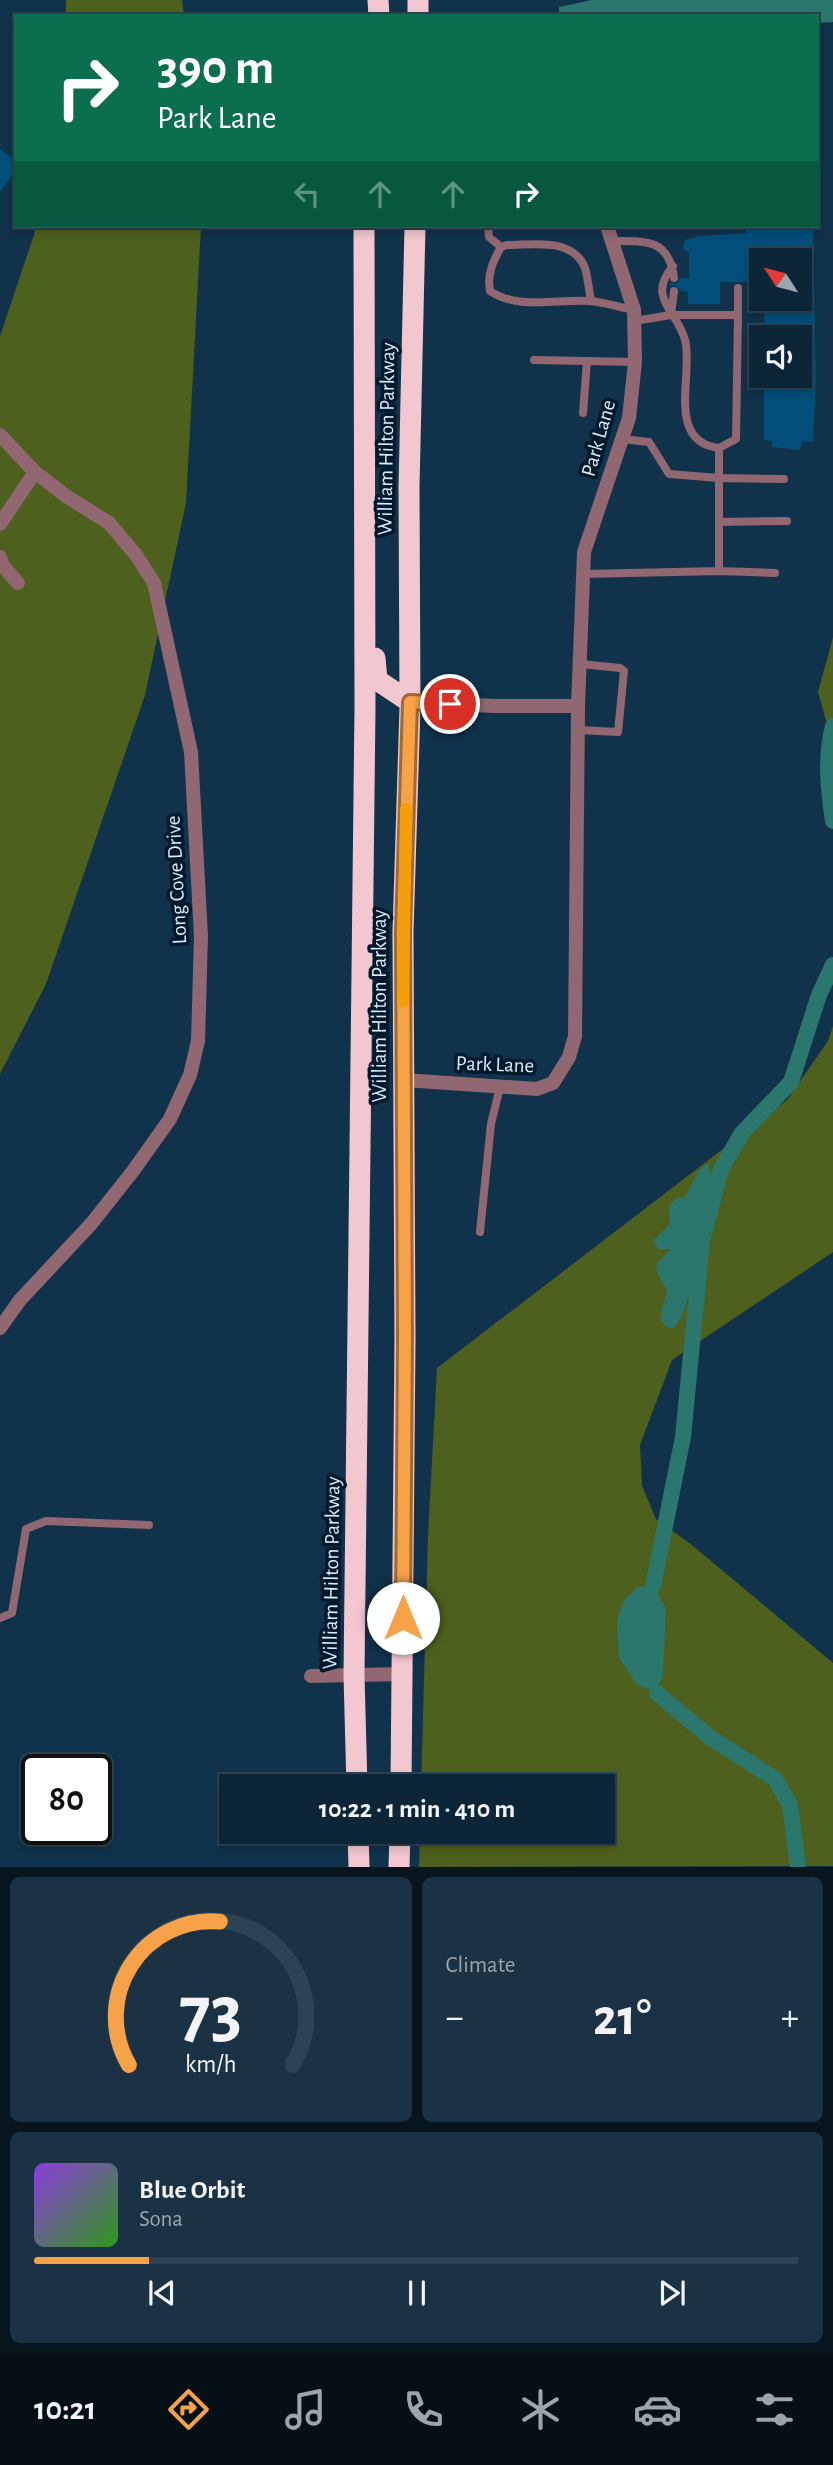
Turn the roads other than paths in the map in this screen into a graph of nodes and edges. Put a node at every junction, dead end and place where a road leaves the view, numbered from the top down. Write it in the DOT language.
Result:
graph roads {
  1 [pos="364,228"];
  2 [pos="415,228"];
  3 [pos="488,228"];
  4 [pos="608,228"];
  5 [pos="611,241"];
  6 [pos="501,247"];
  7 [pos="673,266"];
  8 [pos="674,278"];
  9 [pos="738,289"];
  10 [pos="674,291"];
  11 [pos="591,301"];
  12 [pos="634,315"];
  13 [pos="671,315"];
  14 [pos="738,315"];
  15 [pos="534,360"];
  16 [pos="587,361"];
  17 [pos="635,362"];
  18 [pos="583,413"];
  19 [pos="0,435"];
  20 [pos="622,439"];
  21 [pos="719,448"];
  22 [pos="35,472"];
  23 [pos="719,478"];
  24 [pos="784,479"];
  25 [pos="787,521"];
  26 [pos="720,522"];
  27 [pos="0,524"];
  28 [pos="0,557"];
  29 [pos="365,562"];
  30 [pos="719,571"];
  31 [pos="775,573"];
  32 [pos="584,574"];
  33 [pos="18,583"];
  34 [pos="581,664"];
  35 [pos="410,702"];
  36 [pos="578,706"];
  37 [pos="578,730"];
  38 [pos="404,1080"];
  39 [pos="500,1087"];
  40 [pos="480,1233"];
  41 [pos="0,1328"];
  42 [pos="149,1525"];
  43 [pos="0,1618"];
  44 [pos="402,1674"];
  45 [pos="354,1675"];
  46 [pos="312,1676"];
  47 [pos="357,1774"];
  48 [pos="401,1774"];
  49 [pos="358,1844"];
  50 [pos="400,1844"];
  51 [pos="359,1867"];
  52 [pos="399,1867"];
  1 -- 29 [label="highway, William Hilton Parkway"];
  2 -- 35 [label="highway, William Hilton Parkway"];
  3 -- 6 [label="lane"];
  4 -- 5 [label="street, Park Lane"];
  5 -- 7 [label="lane"];
  5 -- 12 [label="street, Park Lane"];
  6 -- 11 [label="lane"];
  6 -- 11 [label="lane"];
  7 -- 8 [label="lane"];
  7 -- 13 [label="lane"];
  9 -- 14 [label="lane"];
  10 -- 13 [label="lane"];
  11 -- 12 [label="lane"];
  12 -- 13 [label="lane"];
  12 -- 17 [label="street, Park Lane"];
  13 -- 14 [label="lane"];
  13 -- 21 [label="lane"];
  14 -- 21 [label="lane"];
  15 -- 16 [label="lane"];
  16 -- 17 [label="lane"];
  16 -- 18 [label="lane"];
  17 -- 20 [label="street, Park Lane"];
  19 -- 22 [label="street, Long Cove Drive"];
  20 -- 23 [label="lane"];
  20 -- 32 [label="street, Park Lane"];
  21 -- 23 [label="lane"];
  22 -- 27 [label="street"];
  22 -- 41 [label="street, Long Cove Drive"];
  23 -- 24 [label="lane"];
  23 -- 26 [label="lane"];
  25 -- 26 [label="lane"];
  26 -- 30 [label="lane"];
  28 -- 33 [label="street"];
  29 -- 35 [label="highway"];
  29 -- 45 [label="highway, William Hilton Parkway"];
  30 -- 31 [label="lane"];
  30 -- 32 [label="lane"];
  32 -- 34 [label="street, Park Lane"];
  34 -- 36 [label="street, Park Lane"];
  34 -- 37 [label="lane"];
  35 -- 36 [label="street"];
  35 -- 38 [label="highway, William Hilton Parkway"];
  36 -- 37 [label="street, Park Lane"];
  37 -- 39 [label="street, Park Lane"];
  38 -- 39 [label="street, Park Lane"];
  38 -- 44 [label="highway, William Hilton Parkway"];
  39 -- 40 [label="lane"];
  42 -- 43 [label="lane"];
  44 -- 45 [label="street"];
  44 -- 48 [label="highway, William Hilton Parkway"];
  45 -- 46 [label="street"];
  45 -- 47 [label="highway, William Hilton Parkway"];
  49 -- 51 [label="highway"];
  50 -- 52 [label="highway"];
}
